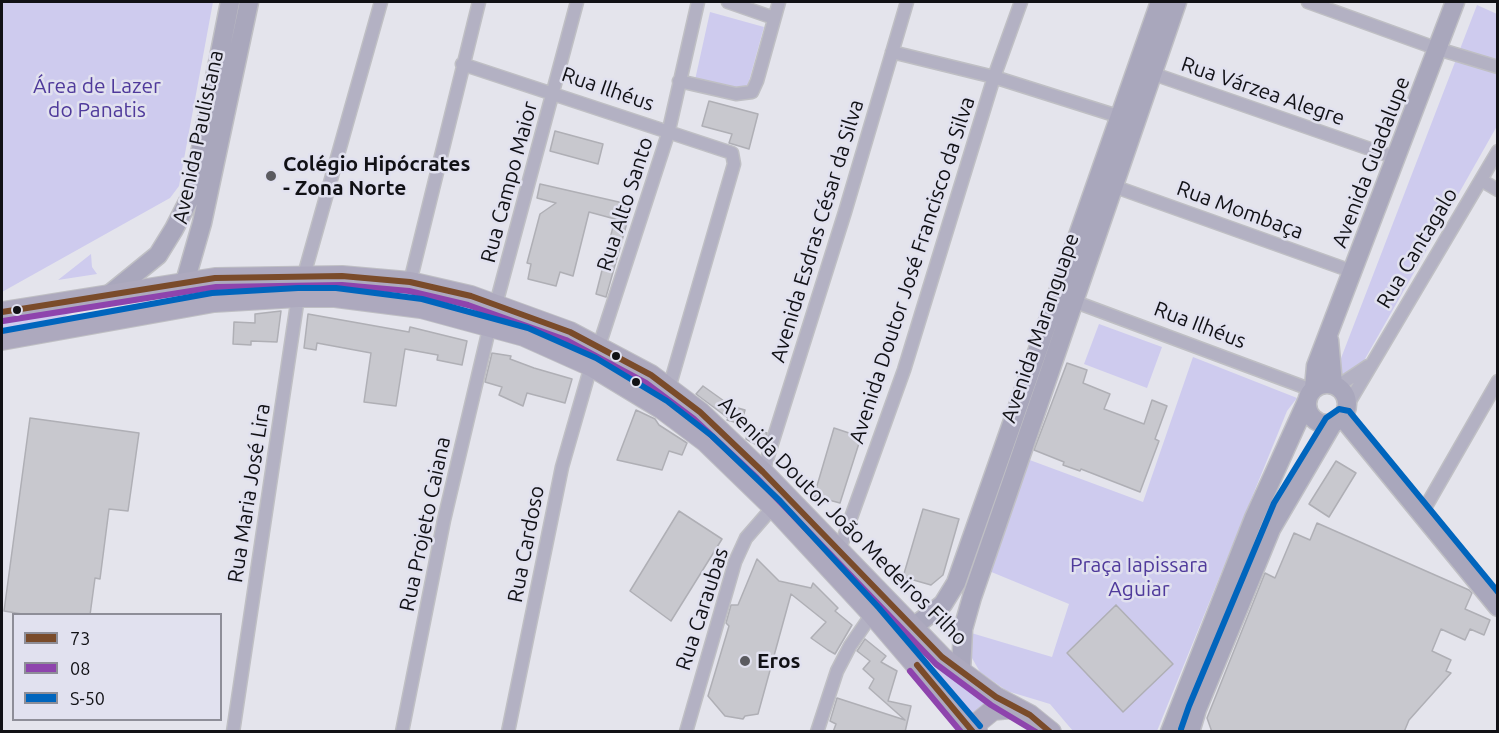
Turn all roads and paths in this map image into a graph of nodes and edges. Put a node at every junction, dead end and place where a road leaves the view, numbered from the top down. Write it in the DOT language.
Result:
graph roads {
  1 [pos="230,2"];
  2 [pos="249,2"];
  3 [pos="381,2"];
  4 [pos="479,2"];
  5 [pos="577,2"];
  6 [pos="698,2"];
  7 [pos="728,2"];
  8 [pos="779,2"];
  9 [pos="907,2"];
  10 [pos="1021,2"];
  11 [pos="1160,2"];
  12 [pos="1177,2"];
  13 [pos="1308,2"];
  14 [pos="1455,2"];
  15 [pos="774,18"];
  16 [pos="1438,49"];
  17 [pos="892,52"];
  18 [pos="462,64"];
  19 [pos="1497,67"];
  20 [pos="1151,73"];
  21 [pos="994,77"];
  22 [pos="679,81"];
  23 [pos="213,88"];
  24 [pos="554,94"];
  25 [pos="1127,119"];
  26 [pos="668,134"];
  27 [pos="1497,151"];
  28 [pos="1396,158"];
  29 [pos="1481,180"];
  30 [pos="1113,186"];
  31 [pos="1497,190"];
  32 [pos="202,223"];
  33 [pos="1080,231"];
  34 [pos="1354,272"];
  35 [pos="304,275"];
  36 [pos="185,282"];
  37 [pos="410,282"];
  38 [pos="110,294"];
  39 [pos="298,297"];
  40 [pos="1073,301"];
  41 [pos="496,304"];
  42 [pos="2,312"];
  43 [pos="490,325"];
  44 [pos="64,328"];
  45 [pos="1329,338"];
  46 [pos="2,340"];
  47 [pos="599,346"];
  48 [pos="591,366"];
  49 [pos="1369,366"];
  50 [pos="1497,381"];
  51 [pos="1335,385"];
  52 [pos="669,388"];
  53 [pos="1311,393"];
  54 [pos="1341,416"];
  55 [pos="763,472"];
  56 [pos="772,507"];
  57 [pos="1421,515"];
  58 [pos="839,551"];
  59 [pos="961,569"];
  60 [pos="979,575"];
  61 [pos="1497,606"];
  62 [pos="872,614"];
  63 [pos="912,628"];
  64 [pos="1203,647"];
  65 [pos="961,672"];
  66 [pos="1015,708"];
  67 [pos="1197,708"];
  68 [pos="232,732"];
  69 [pos="402,732"];
  70 [pos="508,732"];
  71 [pos="686,732"];
  72 [pos="816,732"];
  73 [pos="975,732"];
  74 [pos="1051,732"];
  75 [pos="1170,732"];
  76 [pos="1190,732"];
  1 -- 23 [label="main road, Avenida Paulistana"];
  2 -- 32 [label="main road, Avenida Paulistana"];
  3 -- 35 [label="street"];
  4 -- 18 [label="street"];
  5 -- 24 [label="street, Rua Campo Maior"];
  6 -- 22 [label="street, Rua Alto Santo"];
  7 -- 15 [label="street"];
  8 -- 15 [label="street"];
  9 -- 17 [label="street, Avenida Esdras César da Silva"];
  10 -- 21 [label="street, Avenida Doutor José Francisco da Silva"];
  11 -- 25 [label="main road, Avenida Maranguape"];
  12 -- 20 [label="main road, Avenida Maranguape"];
  13 -- 16 [label="street"];
  14 -- 16 [label="main road, Avenida Guadalupe"];
  15 -- 22 [label="street, Rua Ilhéus"];
  16 -- 19 [label="street"];
  16 -- 28 [label="main road, Avenida Guadalupe"];
  17 -- 21 [label="street"];
  17 -- 55 [label="street, Avenida Esdras César da Silva"];
  18 -- 24 [label="street, Rua Ilhéus"];
  18 -- 37 [label="street"];
  20 -- 25 [label="main road, Avenida Maranguape"];
  20 -- 28 [label="street, Rua Várzea Alegre"];
  21 -- 25 [label="street"];
  21 -- 58 [label="street, Avenida Doutor José Francisco da Silva"];
  22 -- 26 [label="street, Rua Alto Santo"];
  23 -- 32 [label="main road"];
  23 -- 38 [label="main road, Avenida Paulistana"];
  24 -- 26 [label="street, Rua Ilhéus"];
  24 -- 41 [label="street, Rua Campo Maior"];
  25 -- 30 [label="main road, Avenida Maranguape"];
  25 -- 33 [label="main road, Avenida Maranguape"];
  26 -- 47 [label="street, Rua Alto Santo"];
  26 -- 52 [label="street, Rua Ilhéus"];
  27 -- 29 [label="street, Rua Cantagalo"];
  28 -- 34 [label="main road, Avenida Guadalupe"];
  29 -- 31 [label="street"];
  29 -- 49 [label="street, Rua Cantagalo"];
  30 -- 34 [label="street, Rua Mombaça"];
  30 -- 40 [label="main road, Avenida Maranguape"];
  32 -- 36 [label="main road, Avenida Paulistana"];
  33 -- 40 [label="main road"];
  33 -- 59 [label="main road, Avenida Maranguape"];
  34 -- 45 [label="main road, Avenida Guadalupe"];
  35 -- 36 [label="main road, Avenida Doutor João Medeiros Filho"];
  35 -- 37 [label="main road, Avenida Doutor João Medeiros Filho"];
  36 -- 38 [label="main road, Avenida Doutor João Medeiros Filho"];
  36 -- 44 [label="main road"];
  37 -- 41 [label="main road, Avenida Doutor João Medeiros Filho"];
  38 -- 42 [label="main road, Avenida Doutor João Medeiros Filho"];
  39 -- 43 [label="main road, Avenida Doutor João Medeiros Filho"];
  39 -- 44 [label="main road, Avenida Doutor João Medeiros Filho"];
  39 -- 68 [label="street, Rua Maria José Lira"];
  40 -- 53 [label="street, Rua Ilhéus"];
  40 -- 60 [label="main road, Avenida Maranguape"];
  41 -- 47 [label="main road, Avenida Doutor João Medeiros Filho"];
  43 -- 48 [label="main road, Avenida Doutor João Medeiros Filho"];
  43 -- 69 [label="street, Rua Projeto Caiana"];
  44 -- 46 [label="main road, Avenida Doutor João Medeiros Filho"];
  45 -- 51 [label="main road, Avenida Guadalupe"];
  45 -- 53 [label="main road, Avenida Guadalupe"];
  47 -- 52 [label="main road, Avenida Doutor João Medeiros Filho"];
  48 -- 56 [label="main road, Avenida Doutor João Medeiros Filho"];
  48 -- 70 [label="street, Rua Cardoso"];
  49 -- 51 [label="street, Rua Cantagalo"];
  49 -- 54 [label="street, Rua Cantagalo"];
  50 -- 57 [label="street"];
  51 -- 53 [label="main road"];
  51 -- 54 [label="main road"];
  52 -- 55 [label="main road, Avenida Doutor João Medeiros Filho"];
  53 -- 54 [label="main road"];
  53 -- 64 [label="main road, Avenida Guadalupe"];
  54 -- 57 [label="main road"];
  54 -- 67 [label="main road"];
  55 -- 58 [label="main road, Avenida Doutor João Medeiros Filho"];
  56 -- 62 [label="main road, Avenida Doutor João Medeiros Filho"];
  56 -- 71 [label="street, Rua Caraubas"];
  57 -- 61 [label="main road"];
  58 -- 63 [label="main road, Avenida Doutor João Medeiros Filho"];
  59 -- 60 [label="main road"];
  59 -- 63 [label="main road, Avenida Maranguape"];
  60 -- 65 [label="main road, Avenida Maranguape"];
  62 -- 72 [label="street"];
  62 -- 73 [label="main road, Avenida Doutor João Medeiros Filho"];
  63 -- 65 [label="main road, Avenida Doutor João Medeiros Filho"];
  64 -- 67 [label="main road"];
  64 -- 75 [label="main road, Avenida Guadalupe"];
  65 -- 66 [label="main road, Avenida Doutor João Medeiros Filho"];
  66 -- 73 [label="main road"];
  66 -- 74 [label="main road, Avenida Doutor João Medeiros Filho"];
  67 -- 76 [label="main road"];
}
